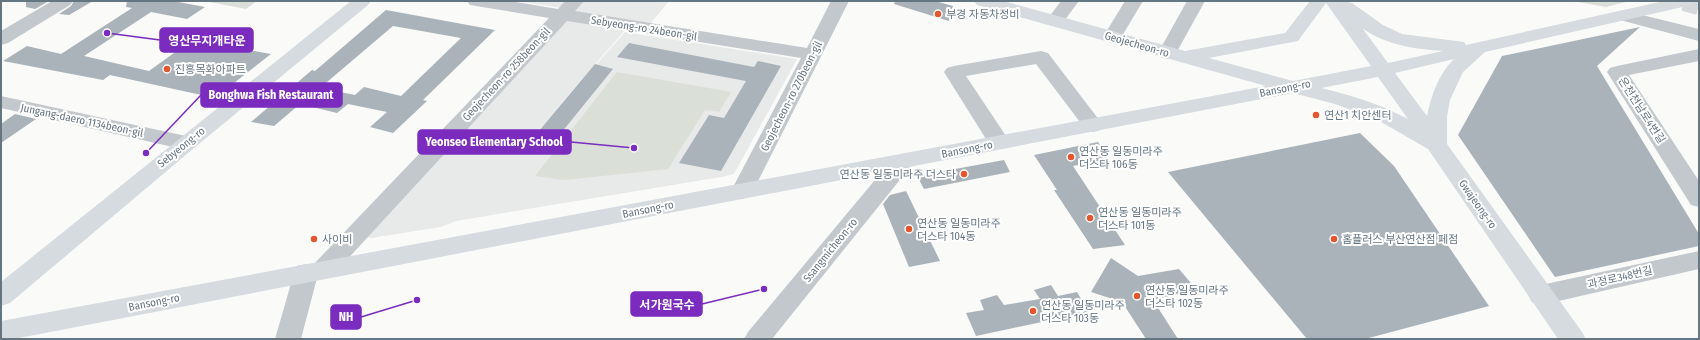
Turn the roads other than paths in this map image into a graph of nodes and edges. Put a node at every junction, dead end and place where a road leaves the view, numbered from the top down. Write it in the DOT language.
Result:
graph roads {
  1 [pos="64,1"];
  2 [pos="362,1"];
  3 [pos="476,1"];
  4 [pos="840,1"];
  5 [pos="983,1"];
  6 [pos="1070,1"];
  7 [pos="1134,1"];
  8 [pos="1196,1"];
  9 [pos="1319,1"];
  10 [pos="1334,1"];
  11 [pos="1339,1"];
  12 [pos="1687,1"];
  13 [pos="569,8"];
  14 [pos="1626,16"];
  15 [pos="1055,21"];
  16 [pos="1699,35"];
  17 [pos="1112,37"];
  18 [pos="1,39"];
  19 [pos="1481,47"];
  20 [pos="812,54"];
  21 [pos="1176,55"];
  22 [pos="1699,55"];
  23 [pos="1383,70"];
  24 [pos="1292,87"];
  25 [pos="1,102"];
  26 [pos="1093,125"];
  27 [pos="999,142"];
  28 [pos="186,143"];
  29 [pos="1436,144"];
  30 [pos="903,161"];
  31 [pos="742,191"];
  32 [pos="1699,199"];
  33 [pos="1699,260"];
  34 [pos="314,272"];
  35 [pos="1541,295"];
  36 [pos="1,296"];
  37 [pos="1,331"];
  38 [pos="288,339"];
  39 [pos="757,339"];
  40 [pos="1573,339"];
  1 -- 18 [label="street"];
  2 -- 28 [label="main road, Sebyeong-ro"];
  3 -- 13 [label="street, Sebyeong-ro 24beon-gil"];
  4 -- 20 [label="street, Geojecheon-ro 270beon-gil"];
  5 -- 15 [label="main road, Geojecheon-ro"];
  6 -- 15 [label="street"];
  7 -- 17 [label="street"];
  8 -- 21 [label="street"];
  9 -- 21 [label="main road"];
  10 -- 23 [label="main road, Gwajeong-ro"];
  11 -- 19 [label="main road"];
  12 -- 14 [label="main road, Bansong-ro"];
  13 -- 20 [label="street, Sebyeong-ro 24beon-gil"];
  13 -- 34 [label="street, Geojecheon-ro 258beon-gil"];
  14 -- 16 [label="street"];
  14 -- 19 [label="main road, Bansong-ro"];
  15 -- 17 [label="main road, Geojecheon-ro"];
  17 -- 21 [label="main road, Geojecheon-ro"];
  19 -- 23 [label="main road, Bansong-ro"];
  19 -- 29 [label="main road"];
  20 -- 31 [label="street, Geojecheon-ro 270beon-gil"];
  21 -- 24 [label="main road, Geojecheon-ro"];
  22 -- 32 [label="street, 온천천남로4번길"];
  23 -- 24 [label="main road, Bansong-ro"];
  23 -- 29 [label="main road, Gwajeong-ro"];
  24 -- 26 [label="main road, Bansong-ro"];
  24 -- 29 [label="main road, Geojecheon-ro"];
  25 -- 28 [label="street, Jungang-daero 1134beon-gil"];
  26 -- 27 [label="main road, Bansong-ro"];
  26 -- 27 [label="street"];
  27 -- 30 [label="main road, Bansong-ro"];
  28 -- 36 [label="main road, Sebyeong-ro"];
  29 -- 35 [label="main road, Gwajeong-ro"];
  30 -- 31 [label="main road, Bansong-ro"];
  30 -- 39 [label="street, Ssangmicheon-ro"];
  31 -- 34 [label="main road, Bansong-ro"];
  33 -- 35 [label="street, 과정로348번길"];
  34 -- 37 [label="main road, Bansong-ro"];
  34 -- 38 [label="street"];
  35 -- 40 [label="main road, Gwajeong-ro"];
}
